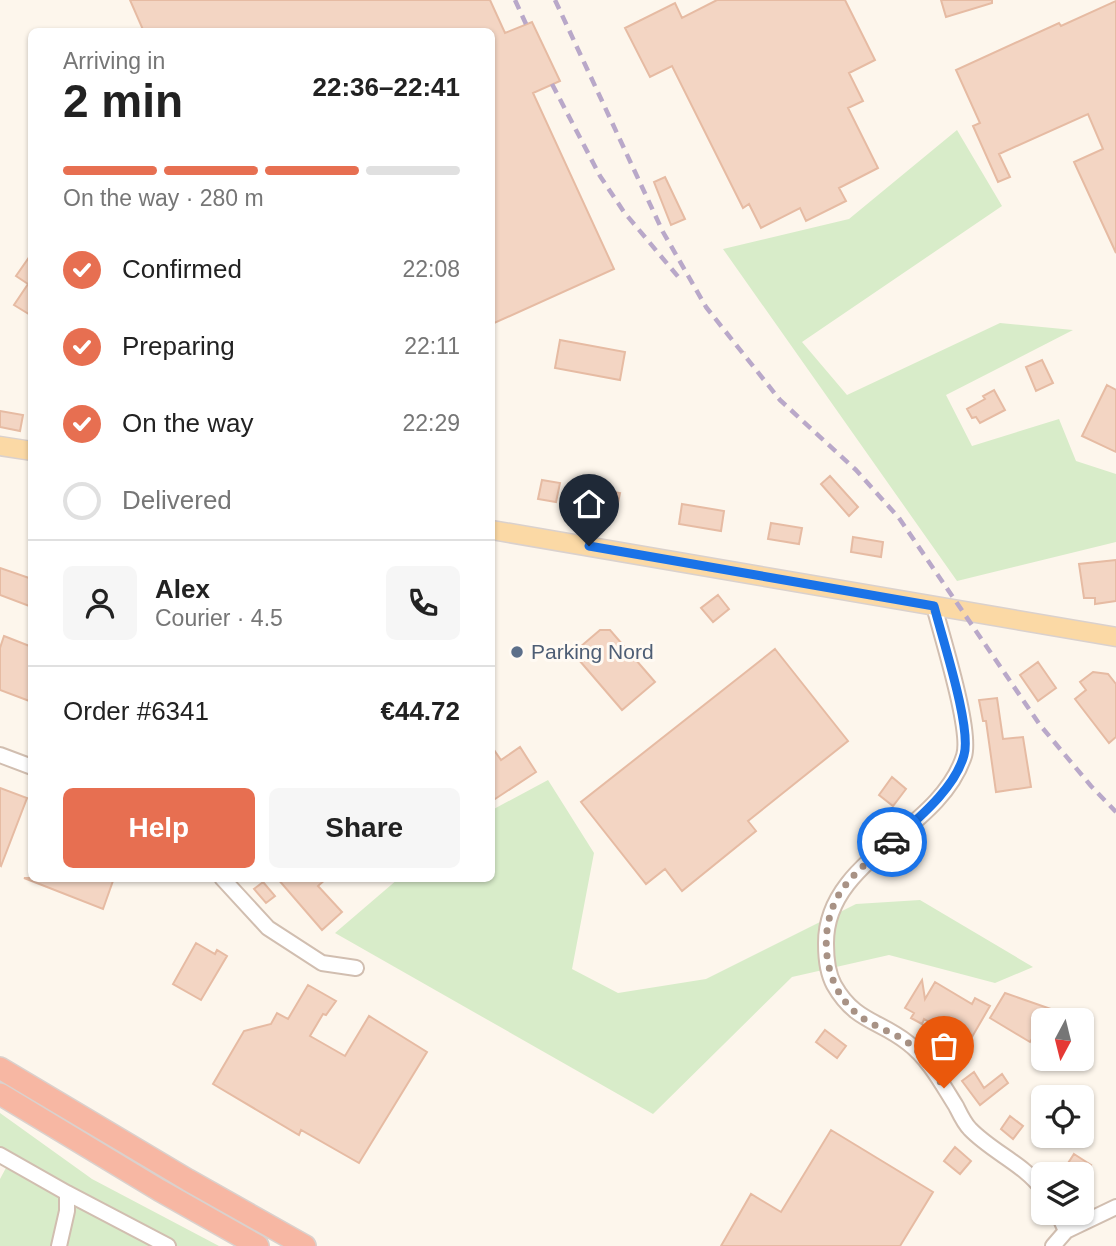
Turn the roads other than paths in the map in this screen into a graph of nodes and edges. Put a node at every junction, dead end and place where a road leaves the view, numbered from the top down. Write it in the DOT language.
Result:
graph roads {
  1 [pos="0,446"];
  2 [pos="28,451"];
  3 [pos="495,531"];
  4 [pos="934,606"];
  5 [pos="1116,636"];
  6 [pos="0,755"];
  7 [pos="28,766"];
  8 [pos="226,882"];
  9 [pos="356,968"];
  10 [pos="0,1068"];
  11 [pos="0,1094"];
  12 [pos="0,1156"];
  13 [pos="1031,1176"];
  14 [pos="67,1194"];
  15 [pos="1116,1207"];
  16 [pos="1063,1225"];
  17 [pos="1066,1231"];
  18 [pos="59,1246"];
  19 [pos="168,1246"];
  20 [pos="258,1246"];
  21 [pos="304,1246"];
  22 [pos="1053,1246"];
  1 -- 2 [label="main road"];
  3 -- 4 [label="main road"];
  4 -- 5 [label="main road"];
  4 -- 13 [label="street"];
  6 -- 7 [label="street"];
  8 -- 9 [label="street"];
  10 -- 21 [label="highway"];
  11 -- 20 [label="highway"];
  12 -- 14 [label="street"];
  14 -- 18 [label="street"];
  14 -- 19 [label="street"];
  15 -- 17 [label="street"];
  16 -- 17 [label="street"];
  17 -- 22 [label="street"];
}
